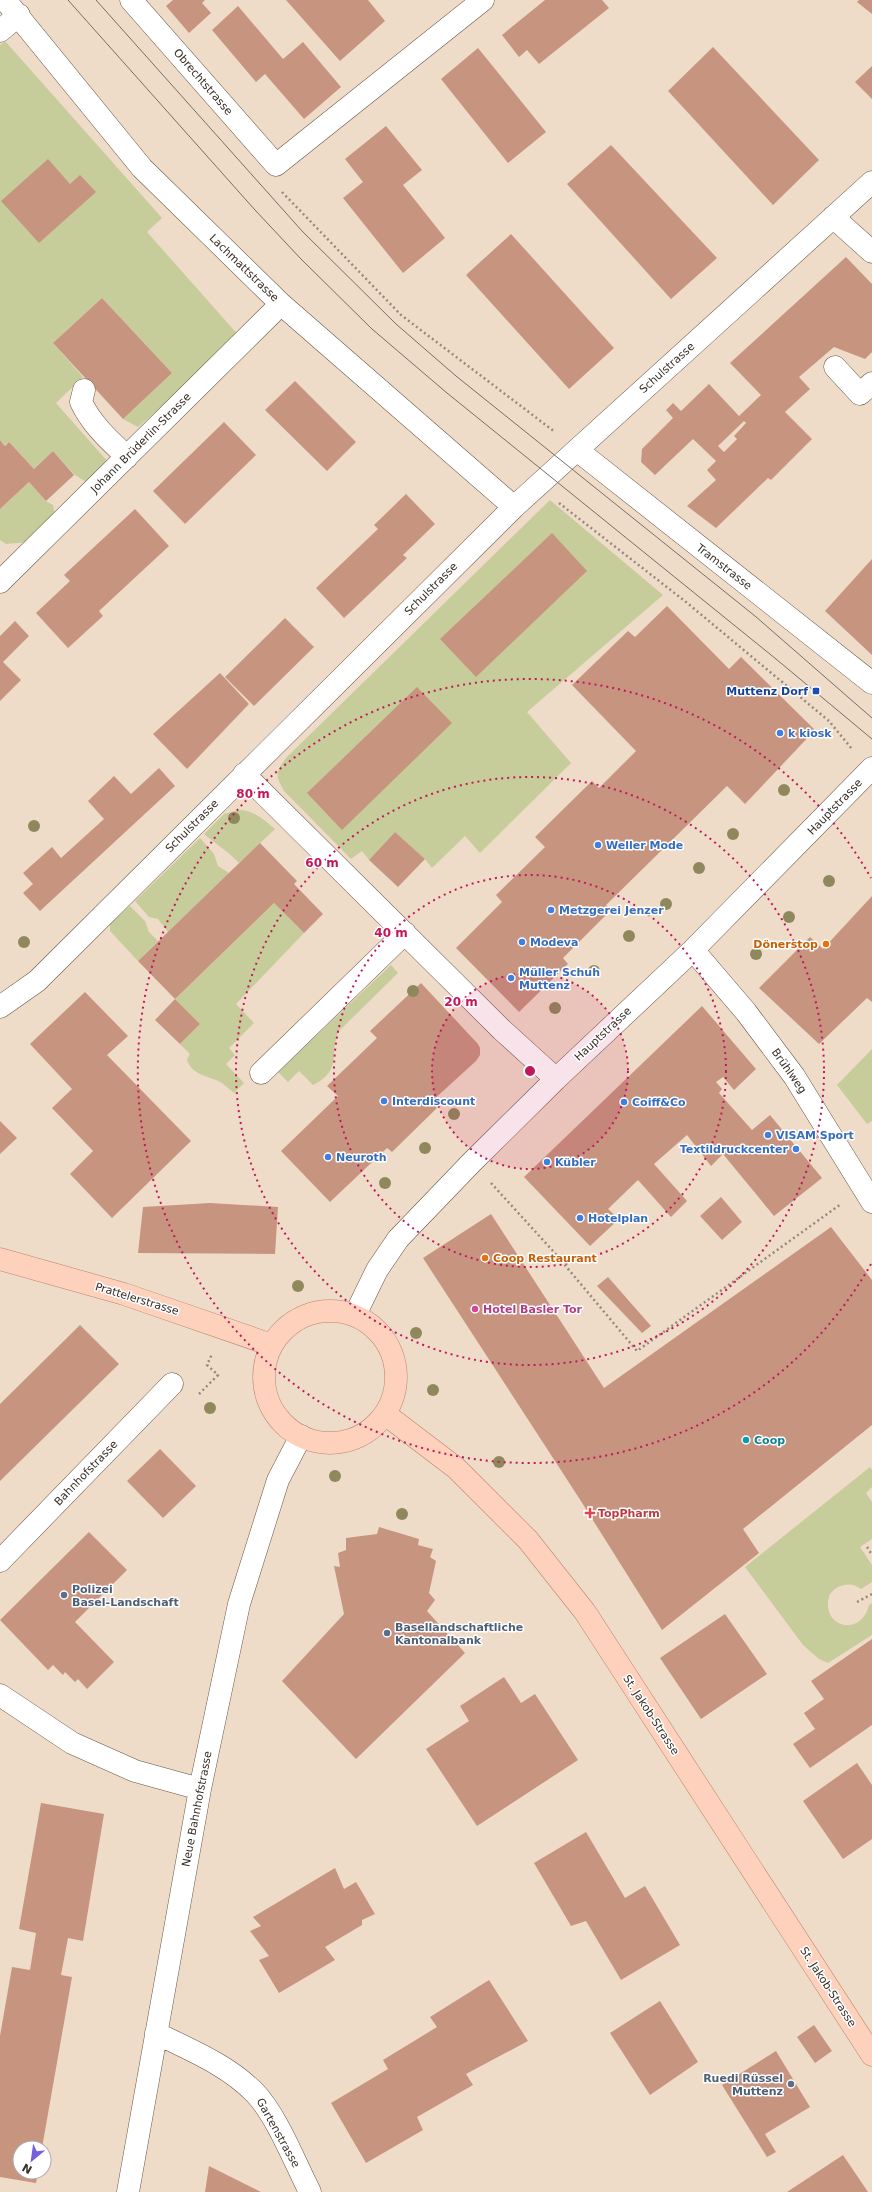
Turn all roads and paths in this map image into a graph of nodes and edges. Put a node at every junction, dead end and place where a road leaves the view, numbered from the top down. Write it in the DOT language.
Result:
graph roads {
  1 [pos="131,0"];
  2 [pos="483,0"];
  3 [pos="12,8"];
  4 [pos="0,31"];
  5 [pos="276,165"];
  6 [pos="872,182"];
  7 [pos="833,217"];
  8 [pos="872,252"];
  9 [pos="281,304"];
  10 [pos="835,367"];
  11 [pos="872,382"];
  12 [pos="84,390"];
  13 [pos="577,450"];
  14 [pos="127,457"];
  15 [pos="537,485"];
  16 [pos="514,507"];
  17 [pos="4,570"];
  18 [pos="872,683"];
  19 [pos="871,770"];
  20 [pos="244,774"];
  21 [pos="405,933"];
  22 [pos="693,950"];
  23 [pos="0,1007"];
  24 [pos="261,1073"];
  25 [pos="556,1079"];
  26 [pos="472,1162"];
  27 [pos="868,1194"];
  28 [pos="0,1259"];
  29 [pos="355,1315"];
  30 [pos="223,1328"];
  31 [pos="272,1345"];
  32 [pos="172,1384"];
  33 [pos="385,1414"];
  34 [pos="301,1436"];
  35 [pos="867,1547"];
  36 [pos="872,1555"];
  37 [pos="0,1561"];
  38 [pos="872,1594"];
  39 [pos="857,1602"];
  40 [pos="0,1695"];
  41 [pos="200,1789"];
  42 [pos="156,2033"];
  43 [pos="872,2055"];
  44 [pos="128,2192"];
  45 [pos="310,2192"];
  1 -- 5 [label="street, Obrechtstrasse"];
  2 -- 5 [label="street"];
  3 -- 4 [label="street"];
  3 -- 9 [label="street, Lachmattstrasse"];
  5 -- 13 [label="path"];
  6 -- 7 [label="street, Schulstrasse"];
  7 -- 8 [label="street"];
  7 -- 13 [label="street, Schulstrasse"];
  9 -- 14 [label="street, Johann Brüderlin-Strasse"];
  9 -- 16 [label="street, Lachmattstrasse"];
  10 -- 11 [label="street"];
  12 -- 14 [label="street"];
  13 -- 15 [label="street, Schulstrasse"];
  13 -- 18 [label="street, Tramstrasse"];
  14 -- 17 [label="street, Johann Brüderlin-Strasse"];
  15 -- 16 [label="street, Schulstrasse"];
  15 -- 19 [label="path"];
  16 -- 20 [label="street, Schulstrasse"];
  19 -- 22 [label="street, Hauptstrasse"];
  20 -- 21 [label="street"];
  20 -- 23 [label="street, Schulstrasse"];
  21 -- 24 [label="street"];
  21 -- 25 [label="street"];
  22 -- 25 [label="street, Hauptstrasse"];
  22 -- 27 [label="street, Brühlweg"];
  25 -- 26 [label="street, Hauptstrasse"];
  26 -- 27 [label="path"];
  26 -- 29 [label="street, Hauptstrasse"];
  28 -- 30 [label="main road, Prattelerstrasse"];
  29 -- 31 [label="main road"];
  29 -- 33 [label="main road"];
  30 -- 31 [label="main road, Prattelerstrasse"];
  30 -- 32 [label="path"];
  31 -- 34 [label="main road"];
  32 -- 37 [label="street, Bahnhofstrasse"];
  33 -- 34 [label="main road"];
  33 -- 43 [label="main road, St. Jakob-Strasse"];
  34 -- 41 [label="street, Neue Bahnhofstrasse"];
  35 -- 36 [label="path"];
  38 -- 39 [label="path"];
  40 -- 41 [label="street"];
  41 -- 42 [label="street, Neue Bahnhofstrasse"];
  42 -- 44 [label="street, Neue Bahnhofstrasse"];
  42 -- 45 [label="street, Gartenstrasse"];
}
